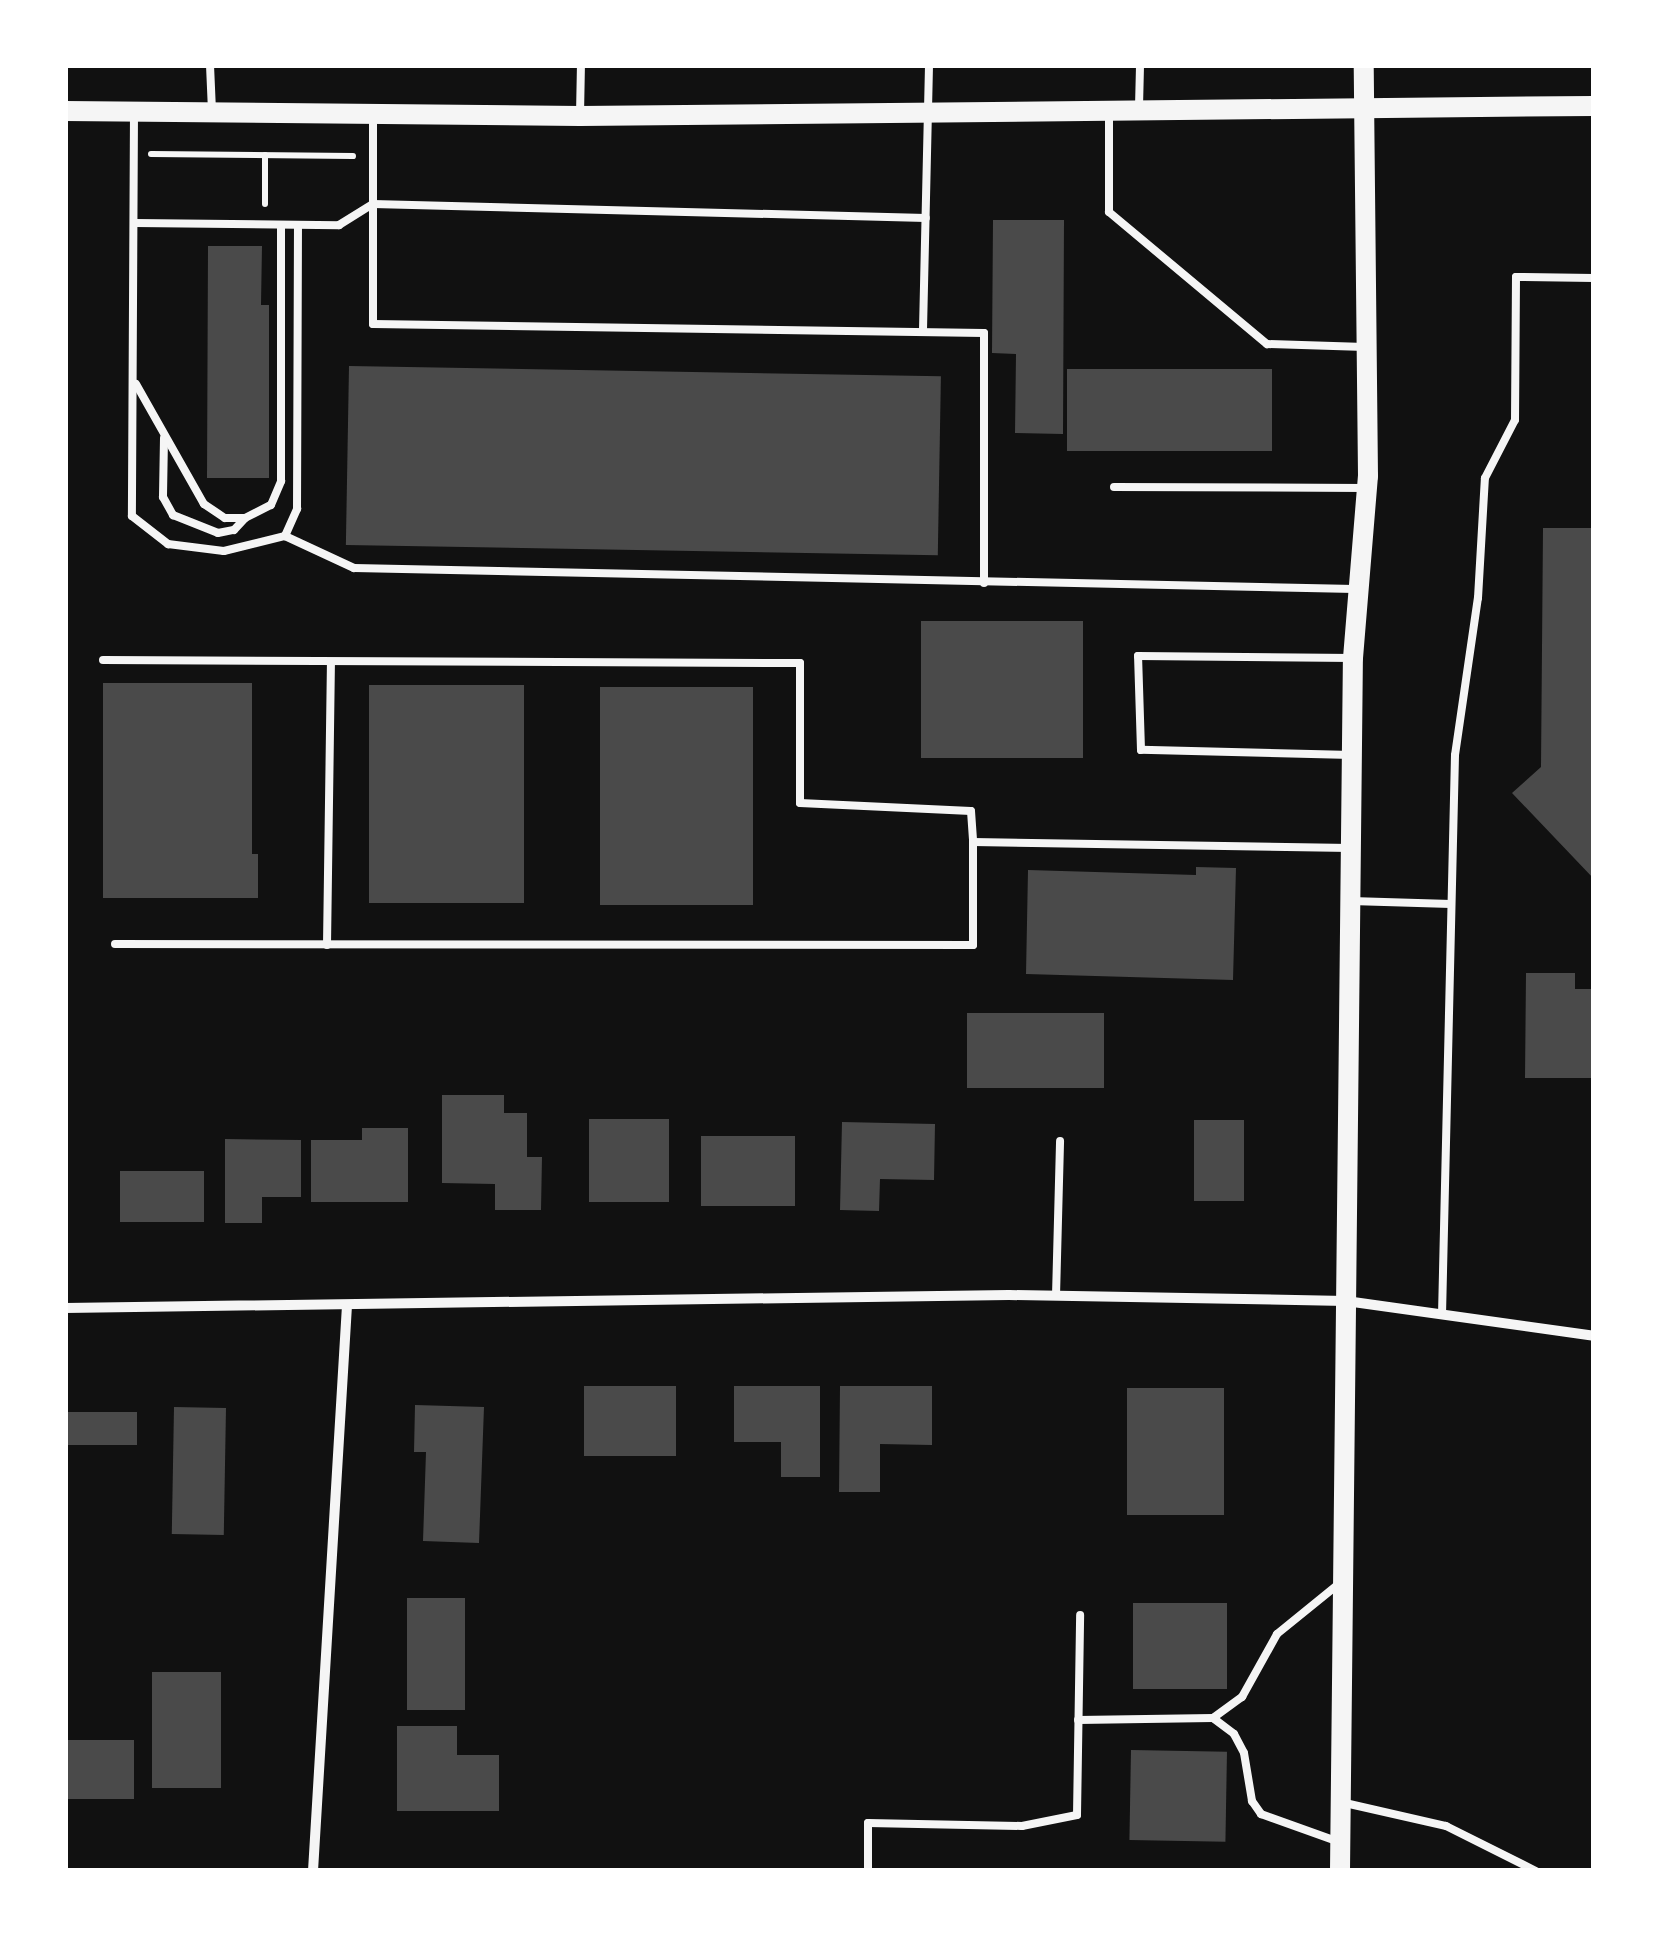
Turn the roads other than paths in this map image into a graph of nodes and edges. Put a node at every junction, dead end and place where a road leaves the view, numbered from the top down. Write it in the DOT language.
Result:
graph roads {
  1 [pos="210,65"];
  2 [pos="581,65"];
  3 [pos="929,65"];
  4 [pos="1140,65"];
  5 [pos="1364,65"];
  6 [pos="1364,106"];
  7 [pos="1594,106"];
  8 [pos="65,110"];
  9 [pos="134,112"];
  10 [pos="212,112"];
  11 [pos="929,112"];
  12 [pos="1108,112"];
  13 [pos="1139,112"];
  14 [pos="373,114"];
  15 [pos="580,116"];
  16 [pos="373,204"];
  17 [pos="926,218"];
  18 [pos="135,224"];
  19 [pos="281,225"];
  20 [pos="298,226"];
  21 [pos="1594,278"];
  22 [pos="923,330"];
  23 [pos="1366,347"];
  24 [pos="134,380"];
  25 [pos="164,434"];
  26 [pos="1114,487"];
  27 [pos="1366,488"];
  28 [pos="246,518"];
  29 [pos="284,536"];
  30 [pos="984,583"];
  31 [pos="1355,589"];
  32 [pos="1353,658"];
  33 [pos="103,660"];
  34 [pos="331,663"];
  35 [pos="1355,754"];
  36 [pos="973,842"];
  37 [pos="1350,848"];
  38 [pos="1350,900"];
  39 [pos="1452,904"];
  40 [pos="115,944"];
  41 [pos="327,944"];
  42 [pos="1060,1141"];
  43 [pos="1056,1296"];
  44 [pos="1346,1301"];
  45 [pos="346,1305"];
  46 [pos="65,1308"];
  47 [pos="1442,1314"];
  48 [pos="1594,1336"];
  49 [pos="1343,1581"];
  50 [pos="1080,1615"];
  51 [pos="1213,1718"];
  52 [pos="1078,1720"];
  53 [pos="1340,1802"];
  54 [pos="1340,1842"];
  55 [pos="313,1871"];
  56 [pos="868,1871"];
  57 [pos="1340,1871"];
  58 [pos="1536,1871"];
  1 -- 10 [label="lane"];
  2 -- 15 [label="lane"];
  3 -- 11 [label="lane"];
  4 -- 13 [label="lane"];
  5 -- 6 [label="main road"];
  6 -- 7 [label="main road"];
  6 -- 13 [label="main road"];
  6 -- 23 [label="main road"];
  8 -- 9 [label="main road"];
  9 -- 10 [label="main road"];
  9 -- 18 [label="lane"];
  10 -- 14 [label="main road"];
  11 -- 12 [label="main road"];
  11 -- 15 [label="main road"];
  11 -- 17 [label="lane"];
  12 -- 13 [label="main road"];
  12 -- 23 [label="lane"];
  14 -- 15 [label="main road"];
  14 -- 16 [label="lane"];
  16 -- 17 [label="lane"];
  16 -- 20 [label="lane"];
  16 -- 22 [label="lane"];
  17 -- 22 [label="lane"];
  18 -- 19 [label="lane"];
  18 -- 24 [label="lane"];
  19 -- 20 [label="lane"];
  19 -- 28 [label="lane"];
  20 -- 29 [label="lane"];
  21 -- 39 [label="lane"];
  22 -- 30 [label="lane"];
  23 -- 27 [label="main road"];
  24 -- 25 [label="lane"];
  24 -- 29 [label="lane"];
  25 -- 28 [label="lane"];
  25 -- 28 [label="lane"];
  26 -- 27 [label="lane"];
  27 -- 31 [label="main road"];
  29 -- 30 [label="lane"];
  30 -- 31 [label="lane"];
  31 -- 32 [label="main road"];
  32 -- 35 [label="main road"];
  32 -- 35 [label="lane"];
  33 -- 34 [label="lane"];
  34 -- 36 [label="lane"];
  34 -- 41 [label="lane"];
  35 -- 37 [label="main road"];
  36 -- 37 [label="lane"];
  36 -- 41 [label="lane"];
  37 -- 38 [label="main road"];
  38 -- 39 [label="lane"];
  38 -- 44 [label="main road"];
  39 -- 47 [label="lane"];
  40 -- 41 [label="lane"];
  42 -- 43 [label="lane"];
  43 -- 44 [label="street"];
  43 -- 45 [label="street"];
  44 -- 47 [label="street"];
  44 -- 49 [label="main road"];
  45 -- 46 [label="street"];
  45 -- 55 [label="street"];
  47 -- 48 [label="street"];
  49 -- 51 [label="lane"];
  49 -- 53 [label="main road"];
  50 -- 52 [label="lane"];
  51 -- 52 [label="lane"];
  51 -- 54 [label="lane"];
  52 -- 56 [label="lane"];
  53 -- 54 [label="main road"];
  53 -- 58 [label="lane"];
  54 -- 57 [label="main road"];
}
